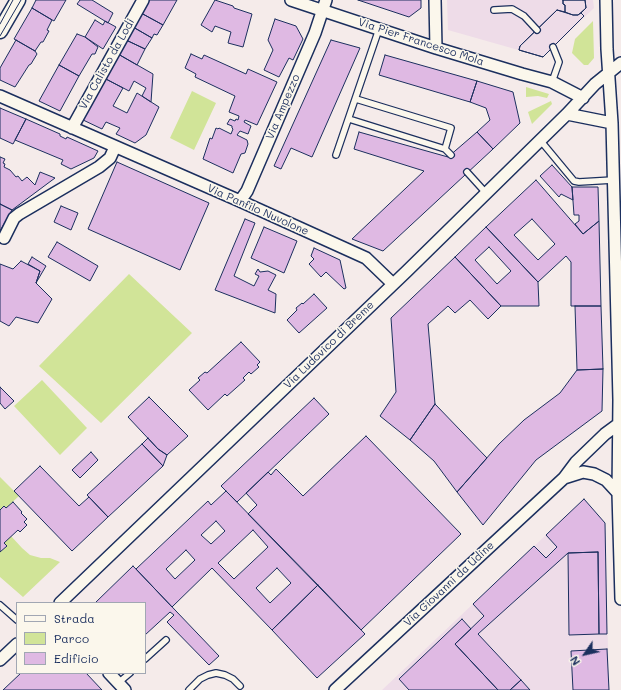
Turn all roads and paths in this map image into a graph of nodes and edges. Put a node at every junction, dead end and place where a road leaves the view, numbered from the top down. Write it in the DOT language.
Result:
graph roads {
  1 [pos="18,0"];
  2 [pos="143,0"];
  3 [pos="291,0"];
  4 [pos="326,0"];
  5 [pos="435,0"];
  6 [pos="606,0"];
  7 [pos="494,10"];
  8 [pos="323,11"];
  9 [pos="379,29"];
  10 [pos="0,30"];
  11 [pos="537,30"];
  12 [pos="553,47"];
  13 [pos="436,48"];
  14 [pos="621,63"];
  15 [pos="608,74"];
  16 [pos="552,82"];
  17 [pos="0,96"];
  18 [pos="583,98"];
  19 [pos="356,99"];
  20 [pos="567,114"];
  21 [pos="349,119"];
  22 [pos="612,123"];
  23 [pos="72,128"];
  24 [pos="540,140"];
  25 [pos="115,147"];
  26 [pos="445,148"];
  27 [pos="336,155"];
  28 [pos="451,155"];
  29 [pos="467,172"];
  30 [pos="613,180"];
  31 [pos="486,193"];
  32 [pos="240,201"];
  33 [pos="2,239"];
  34 [pos="393,284"];
  35 [pos="620,400"];
  36 [pos="620,423"];
  37 [pos="564,478"];
  38 [pos="618,493"];
  39 [pos="621,599"];
  40 [pos="61,602"];
  41 [pos="0,605"];
  42 [pos="16,619"];
  43 [pos="166,640"];
  44 [pos="16,645"];
  45 [pos="146,658"];
  46 [pos="0,660"];
  47 [pos="110,674"];
  48 [pos="129,674"];
  49 [pos="240,686"];
  50 [pos="122,687"];
  51 [pos="189,690"];
  52 [pos="335,690"];
  1 -- 10 [label="street"];
  2 -- 23 [label="street, Via Calisto da Lodi"];
  3 -- 8 [label="street, Via Pier Francesco Mola"];
  4 -- 8 [label="street, Via Ampezzo"];
  5 -- 13 [label="street"];
  6 -- 15 [label="street"];
  7 -- 11 [label="lane"];
  8 -- 9 [label="street, Via Pier Francesco Mola"];
  8 -- 32 [label="street, Via Ampezzo"];
  9 -- 13 [label="street, Via Pier Francesco Mola"];
  9 -- 19 [label="lane"];
  12 -- 16 [label="lane"];
  13 -- 16 [label="street, Via Pier Francesco Mola"];
  14 -- 15 [label="street, Via Ludovico di Breme"];
  15 -- 18 [label="street, Via Ludovico di Breme"];
  15 -- 22 [label="street"];
  16 -- 18 [label="street, Via Pier Francesco Mola"];
  17 -- 23 [label="street, Via Panfilo Nuvolone"];
  18 -- 20 [label="street, Via Ludovico di Breme"];
  19 -- 21 [label="lane"];
  19 -- 26 [label="lane"];
  20 -- 22 [label="street"];
  20 -- 24 [label="street, Via Ludovico di Breme"];
  21 -- 26 [label="lane"];
  21 -- 27 [label="lane"];
  22 -- 30 [label="street"];
  23 -- 25 [label="street, Via Panfilo Nuvolone"];
  24 -- 30 [label="lane"];
  24 -- 31 [label="street, Via Ludovico di Breme"];
  25 -- 32 [label="street, Via Panfilo Nuvolone"];
  25 -- 33 [label="street"];
  26 -- 28 [label="lane"];
  29 -- 31 [label="lane"];
  30 -- 35 [label="street"];
  31 -- 34 [label="street, Via Ludovico di Breme"];
  32 -- 34 [label="street, Via Panfilo Nuvolone"];
  34 -- 40 [label="street, Via Ludovico di Breme"];
  35 -- 36 [label="street"];
  36 -- 37 [label="street, Via Giovanni da Udine"];
  36 -- 38 [label="street"];
  37 -- 38 [label="street, Via Giovanni da Udine"];
  37 -- 52 [label="street, Via Giovanni da Udine"];
  38 -- 39 [label="street"];
  41 -- 42 [label="lane"];
  43 -- 45 [label="lane"];
  44 -- 46 [label="street"];
  47 -- 50 [label="street"];
  48 -- 50 [label="lane"];
  49 -- 51 [label="lane"];
}
